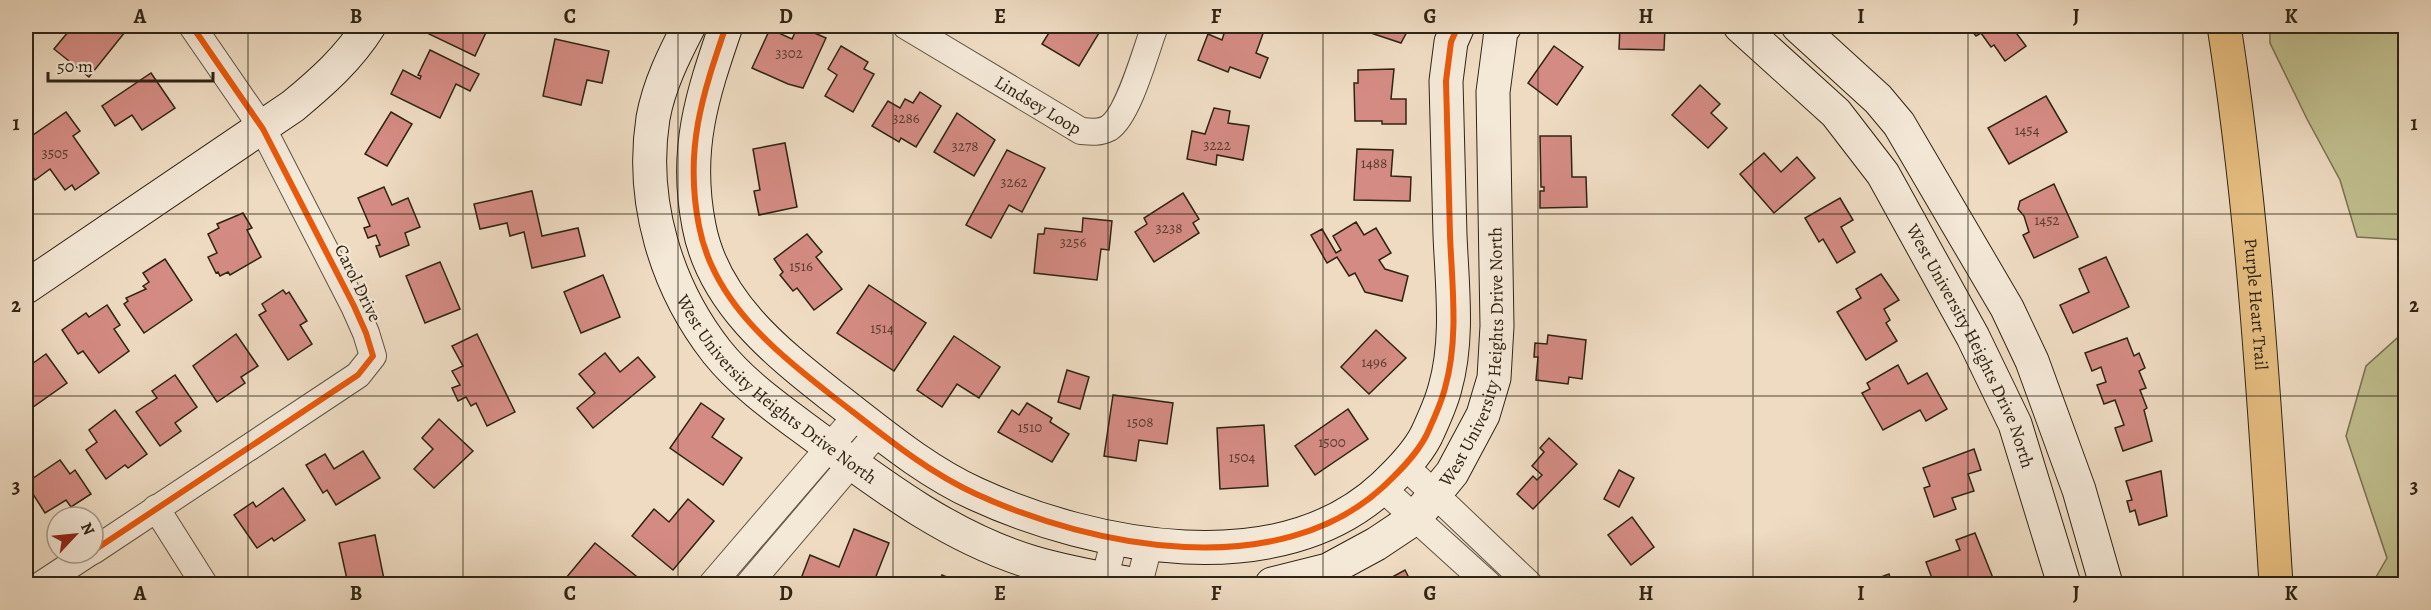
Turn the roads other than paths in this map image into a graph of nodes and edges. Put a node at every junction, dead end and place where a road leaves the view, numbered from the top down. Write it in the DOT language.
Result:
graph roads {
  1 [pos="192,26"];
  2 [pos="369,26"];
  3 [pos="689,26"];
  4 [pos="726,26"];
  5 [pos="906,26"];
  6 [pos="1155,26"];
  7 [pos="1458,26"];
  8 [pos="1505,26"];
  9 [pos="1740,26"];
  10 [pos="1798,26"];
  11 [pos="2224,26"];
  12 [pos="263,129"];
  13 [pos="28,278"];
  14 [pos="868,423"];
  15 [pos="841,455"];
  16 [pos="1394,477"];
  17 [pos="1425,506"];
  18 [pos="156,508"];
  19 [pos="1115,538"];
  20 [pos="105,543"];
  21 [pos="1149,545"];
  22 [pos="72,565"];
  23 [pos="1113,583"];
  24 [pos="42,585"];
  25 [pos="204,585"];
  26 [pos="712,585"];
  27 [pos="749,585"];
  28 [pos="1138,585"];
  29 [pos="1272,585"];
  30 [pos="1488,585"];
  31 [pos="1529,585"];
  32 [pos="2064,585"];
  33 [pos="2106,585"];
  34 [pos="2276,585"];
  1 -- 12 [label="street, Carol Drive"];
  2 -- 12 [label="street"];
  3 -- 15 [label="street, West University Heights Drive North"];
  4 -- 14 [label="street, West University Heights Drive North"];
  5 -- 6 [label="street, Lindsey Loop"];
  7 -- 16 [label="street, West University Heights Drive North"];
  8 -- 17 [label="street, West University Heights Drive North"];
  9 -- 32 [label="street, West University Heights Drive North"];
  10 -- 33 [label="street"];
  11 -- 34 [label="highway, Purple Heart Trail"];
  12 -- 13 [label="street"];
  12 -- 18 [label="street, Carol Drive"];
  14 -- 15 [label="street"];
  14 -- 19 [label="street, West University Heights Drive North"];
  15 -- 23 [label="street, West University Heights Drive North"];
  15 -- 26 [label="street"];
  15 -- 27 [label="street"];
  16 -- 17 [label="street"];
  16 -- 21 [label="street, West University Heights Drive North"];
  17 -- 29 [label="street, West University Heights Drive North"];
  17 -- 30 [label="street"];
  17 -- 31 [label="street"];
  18 -- 20 [label="street, Carol Drive"];
  18 -- 25 [label="street"];
  19 -- 21 [label="street, West University Heights Drive North"];
  19 -- 23 [label="street"];
  21 -- 28 [label="street"];
  22 -- 24 [label="street, Carol Drive"];
}
